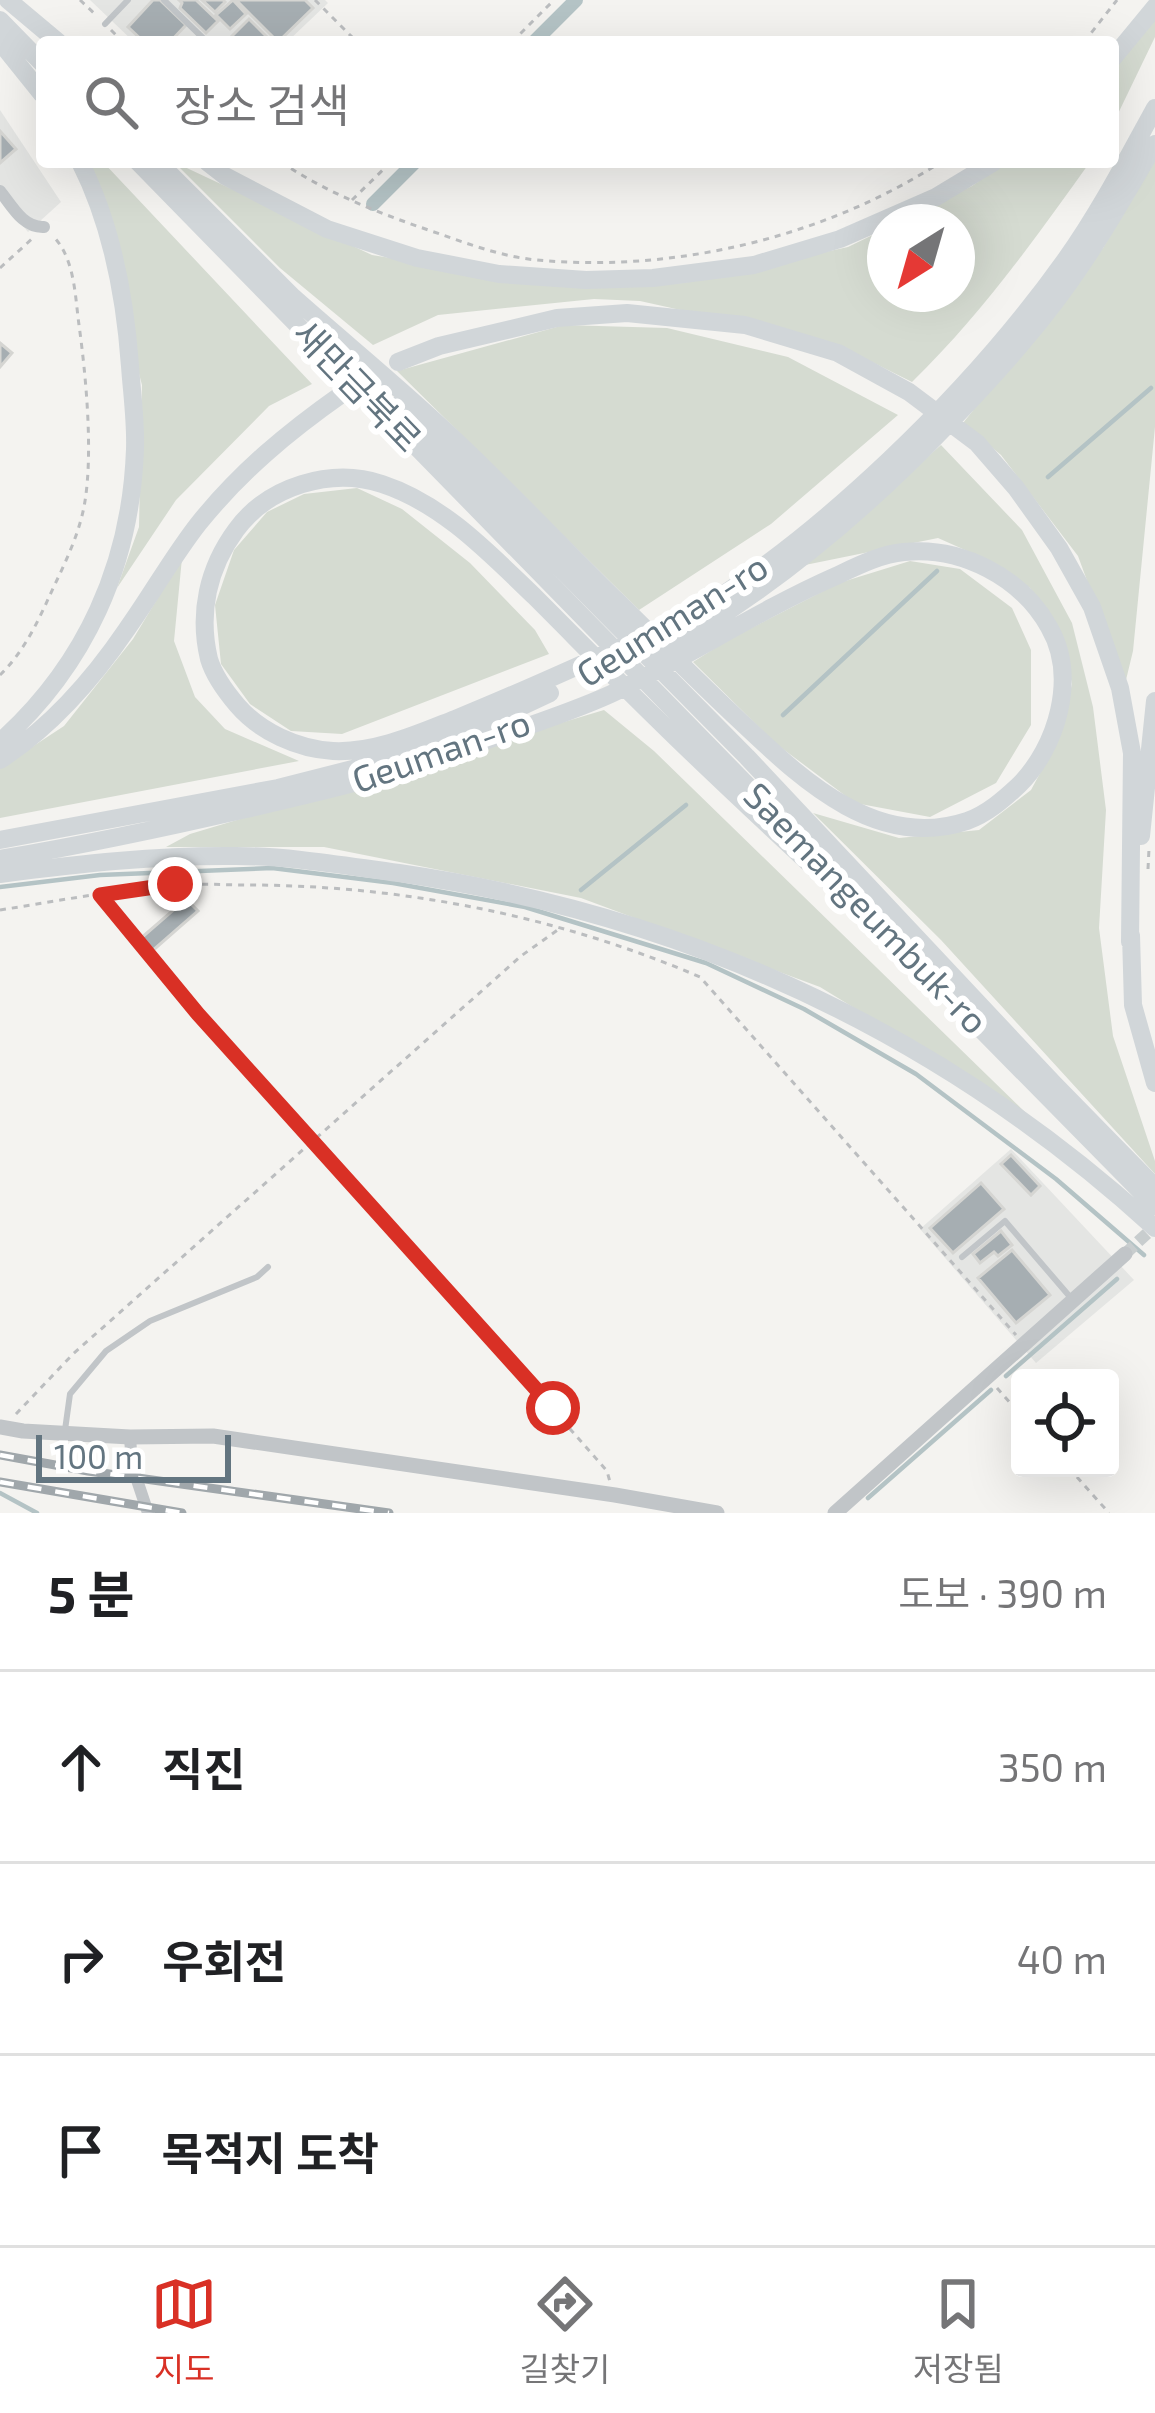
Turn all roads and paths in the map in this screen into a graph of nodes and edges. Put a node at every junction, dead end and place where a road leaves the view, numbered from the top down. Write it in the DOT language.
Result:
graph roads {
  1 [pos="128,0"];
  2 [pos="164,0"];
  3 [pos="315,0"];
  4 [pos="554,0"];
  5 [pos="1117,0"];
  6 [pos="4,2"];
  7 [pos="1155,7"];
  8 [pos="0,20"];
  9 [pos="105,24"];
  10 [pos="50,36"];
  11 [pos="201,36"];
  12 [pos="351,36"];
  13 [pos="518,36"];
  14 [pos="1089,36"];
  15 [pos="36,39"];
  16 [pos="0,42"];
  17 [pos="1119,51"];
  18 [pos="36,57"];
  19 [pos="36,87"];
  20 [pos="1155,108"];
  21 [pos="1155,144"];
  22 [pos="83,168"];
  23 [pos="144,168"];
  24 [pos="164,168"];
  25 [pos="215,168"];
  26 [pos="292,168"];
  27 [pos="385,168"];
  28 [pos="932,168"];
  29 [pos="984,168"];
  30 [pos="0,191"];
  31 [pos="351,202"];
  32 [pos="44,227"];
  33 [pos="0,268"];
  34 [pos="398,362"];
  35 [pos="342,394"];
  36 [pos="589,597"];
  37 [pos="688,616"];
  38 [pos="0,675"];
  39 [pos="1155,701"];
  40 [pos="682,704"];
  41 [pos="0,742"];
  42 [pos="467,747"];
  43 [pos="0,760"];
  44 [pos="0,840"];
  45 [pos="0,859"];
  46 [pos="0,874"];
  47 [pos="100,895"];
  48 [pos="0,910"];
  49 [pos="560,928"];
  50 [pos="1130,942"];
  51 [pos="1155,1083"];
  52 [pos="314,1140"];
  53 [pos="1155,1186"];
  54 [pos="1155,1206"];
  55 [pos="1155,1228"];
  56 [pos="1124,1254"];
  57 [pos="962,1257"];
  58 [pos="268,1267"];
  59 [pos="1073,1301"];
  60 [pos="1025,1343"];
  61 [pos="988,1378"];
  62 [pos="1011,1404"];
  63 [pos="3,1428"];
  64 [pos="64,1434"];
  65 [pos="130,1437"];
  66 [pos="1077,1477"];
  67 [pos="615,1495"];
  68 [pos="148,1513"];
  69 [pos="717,1513"];
  70 [pos="835,1513"];
  71 [pos="1109,1513"];
  1 -- 9 [label="lane"];
  2 -- 11 [label="lane"];
  3 -- 12 [label="path"];
  4 -- 13 [label="path"];
  5 -- 14 [label="path"];
  6 -- 10 [label="highway"];
  6 -- 15 [label="highway"];
  7 -- 17 [label="highway"];
  8 -- 18 [label="highway"];
  16 -- 19 [label="highway"];
  20 -- 37 [label="highway, Geumman-ro"];
  21 -- 42 [label="highway, Geuman-ro"];
  22 -- 41 [label="highway"];
  23 -- 36 [label="highway, 새만금북로"];
  24 -- 36 [label="highway, 새만금북로"];
  25 -- 29 [label="highway"];
  26 -- 31 [label="path"];
  27 -- 31 [label="path"];
  28 -- 31 [label="path"];
  30 -- 32 [label="street"];
  32 -- 33 [label="path"];
  32 -- 38 [label="path"];
  34 -- 50 [label="highway"];
  35 -- 43 [label="highway"];
  36 -- 40 [label="highway"];
  36 -- 40 [label="highway, Saemangeumbuk-ro"];
  37 -- 40 [label="highway"];
  37 -- 44 [label="highway, Geumman-ro"];
  39 -- 50 [label="highway"];
  40 -- 42 [label="highway"];
  40 -- 53 [label="highway, Saemangeumbuk-ro"];
  40 -- 54 [label="highway, Saemangeumbuk-ro"];
  42 -- 45 [label="highway, Geuman-ro"];
  46 -- 55 [label="highway"];
  47 -- 48 [label="path"];
  47 -- 49 [label="path"];
  47 -- 52 [label="path"];
  49 -- 52 [label="path"];
  49 -- 60 [label="path"];
  50 -- 51 [label="highway"];
  52 -- 63 [label="path"];
  52 -- 67 [label="path"];
  56 -- 59 [label="street"];
  57 -- 59 [label="lane"];
  58 -- 64 [label="lane"];
  59 -- 60 [label="street"];
  60 -- 61 [label="street"];
  61 -- 62 [label="path"];
  61 -- 70 [label="street"];
  63 -- 64 [label="street"];
  64 -- 65 [label="street"];
  65 -- 67 [label="street"];
  65 -- 68 [label="street"];
  66 -- 71 [label="path"];
  67 -- 69 [label="street"];
}
